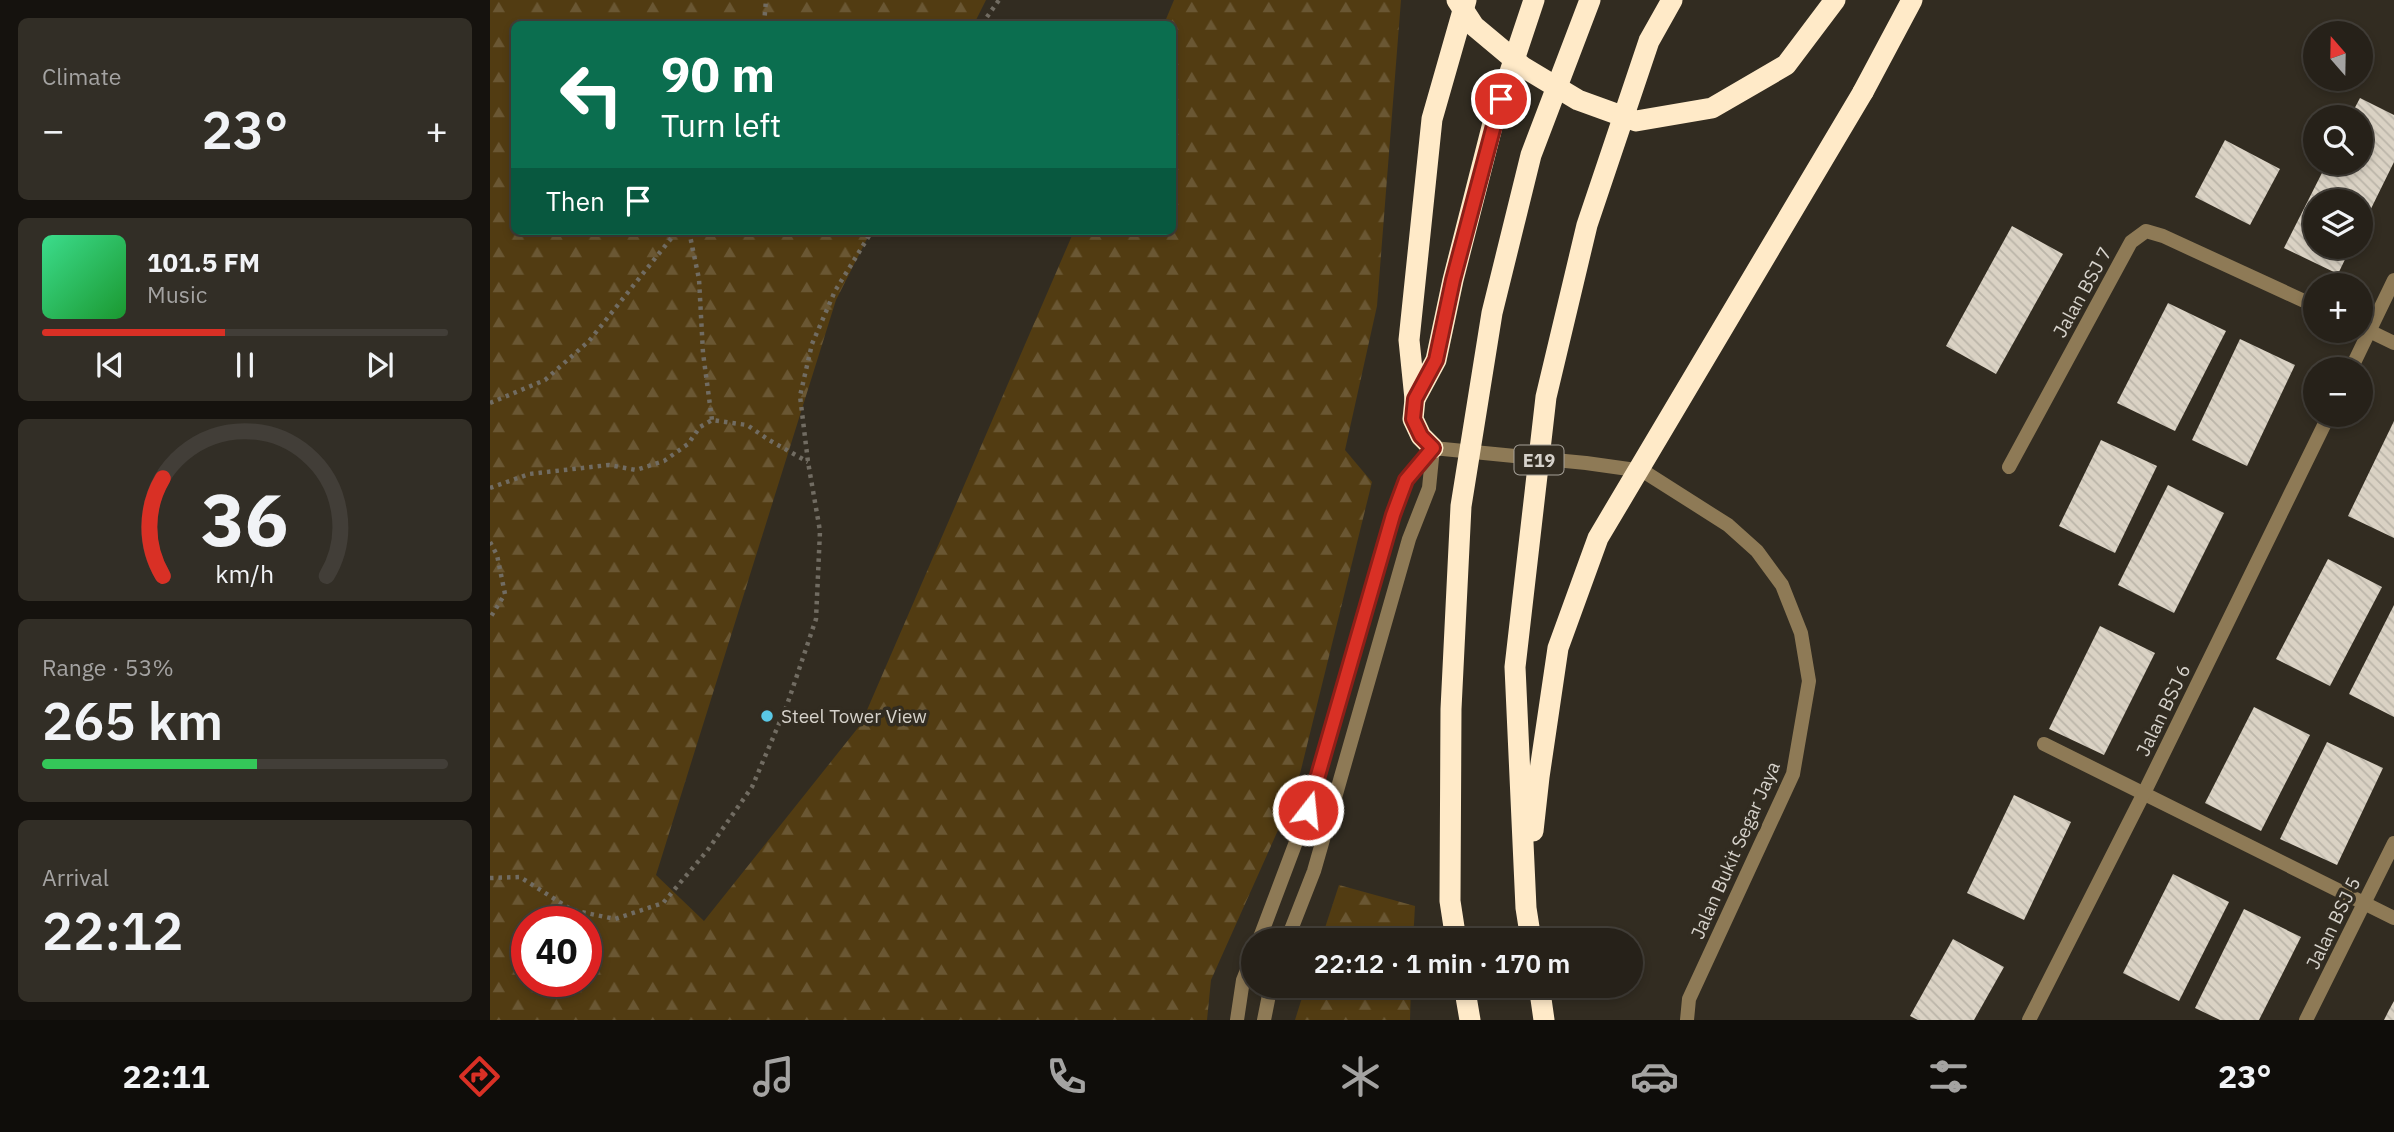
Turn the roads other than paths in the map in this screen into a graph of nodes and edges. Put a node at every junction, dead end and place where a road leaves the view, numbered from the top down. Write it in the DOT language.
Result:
graph roads {
  1 [pos="1457,0"];
  2 [pos="1466,0"];
  3 [pos="1534,0"];
  4 [pos="1590,0"];
  5 [pos="1672,0"];
  6 [pos="1835,0"];
  7 [pos="1912,0"];
  8 [pos="2394,281"];
  9 [pos="2303,300"];
  10 [pos="2373,316"];
  11 [pos="2373,333"];
  12 [pos="2394,343"];
  13 [pos="1415,399"];
  14 [pos="2323,427"];
  15 [pos="1433,448"];
  16 [pos="2009,467"];
  17 [pos="2044,744"];
  18 [pos="2144,793"];
  19 [pos="2394,843"];
  20 [pos="2364,902"];
  21 [pos="1526,908"];
  22 [pos="2394,918"];
  23 [pos="1264,928"];
  24 [pos="1292,928"];
  25 [pos="1455,928"];
  26 [pos="1529,928"];
  27 [pos="1241,993"];
  28 [pos="1268,998"];
  29 [pos="1466,998"];
  30 [pos="1541,998"];
  31 [pos="1237,1020"];
  32 [pos="1264,1020"];
  33 [pos="1470,1020"];
  34 [pos="1544,1020"];
  35 [pos="1687,1020"];
  36 [pos="2029,1020"];
  37 [pos="2306,1020"];
  1 -- 6 [label="highway, bridge"];
  2 -- 13 [label="highway"];
  3 -- 13 [label="highway"];
  4 -- 25 [label="highway, bridge"];
  5 -- 21 [label="highway, E19, bridge"];
  7 -- 21 [label="highway, bridge"];
  8 -- 10 [label="street"];
  9 -- 16 [label="street, Jalan BSJ 7"];
  11 -- 12 [label="street"];
  13 -- 15 [label="highway"];
  14 -- 18 [label="street, Jalan BSJ 6"];
  15 -- 23 [label="street"];
  15 -- 24 [label="street"];
  15 -- 35 [label="street, Jalan Bukit Segar Jaya"];
  17 -- 18 [label="street"];
  18 -- 20 [label="street"];
  18 -- 36 [label="street, Jalan BSJ 6"];
  19 -- 20 [label="street, Jalan BSJ 5"];
  20 -- 22 [label="street"];
  20 -- 37 [label="street, Jalan BSJ 5"];
  21 -- 26 [label="highway, E19, bridge"];
  27 -- 31 [label="street"];
  28 -- 32 [label="street"];
  29 -- 33 [label="highway"];
  30 -- 34 [label="highway"];
}
